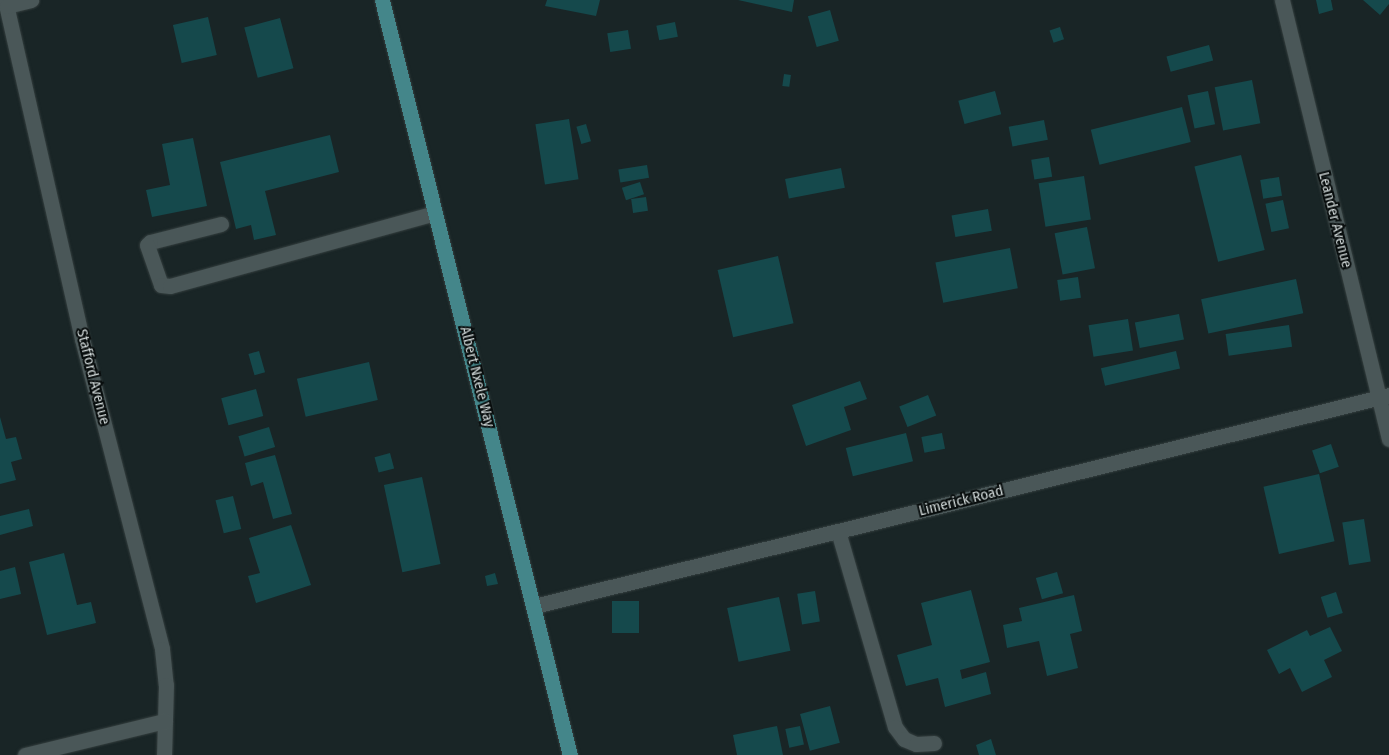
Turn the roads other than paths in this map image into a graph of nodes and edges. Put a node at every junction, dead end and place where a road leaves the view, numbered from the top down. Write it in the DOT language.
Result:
graph roads {
  1 [pos="31,0"];
  2 [pos="382,0"];
  3 [pos="1282,0"];
  4 [pos="6,3"];
  5 [pos="436,213"];
  6 [pos="221,224"];
  7 [pos="1384,396"];
  8 [pos="1389,439"];
  9 [pos="838,531"];
  10 [pos="534,606"];
  11 [pos="165,721"];
  12 [pos="934,743"];
  13 [pos="25,755"];
  14 [pos="164,755"];
  15 [pos="570,755"];
  1 -- 4 [label="street"];
  2 -- 5 [label="main road, Albert Nxele Way"];
  3 -- 7 [label="street, Leander Avenue"];
  4 -- 11 [label="street, Stafford Avenue"];
  5 -- 6 [label="street"];
  5 -- 10 [label="main road, Albert Nxele Way"];
  7 -- 8 [label="street, Leander Avenue"];
  7 -- 9 [label="street, Limerick Road"];
  9 -- 10 [label="street, Limerick Road"];
  9 -- 12 [label="street"];
  10 -- 15 [label="main road, Albert Nxele Way"];
  11 -- 13 [label="street"];
  11 -- 14 [label="street, Stafford Avenue"];
}
